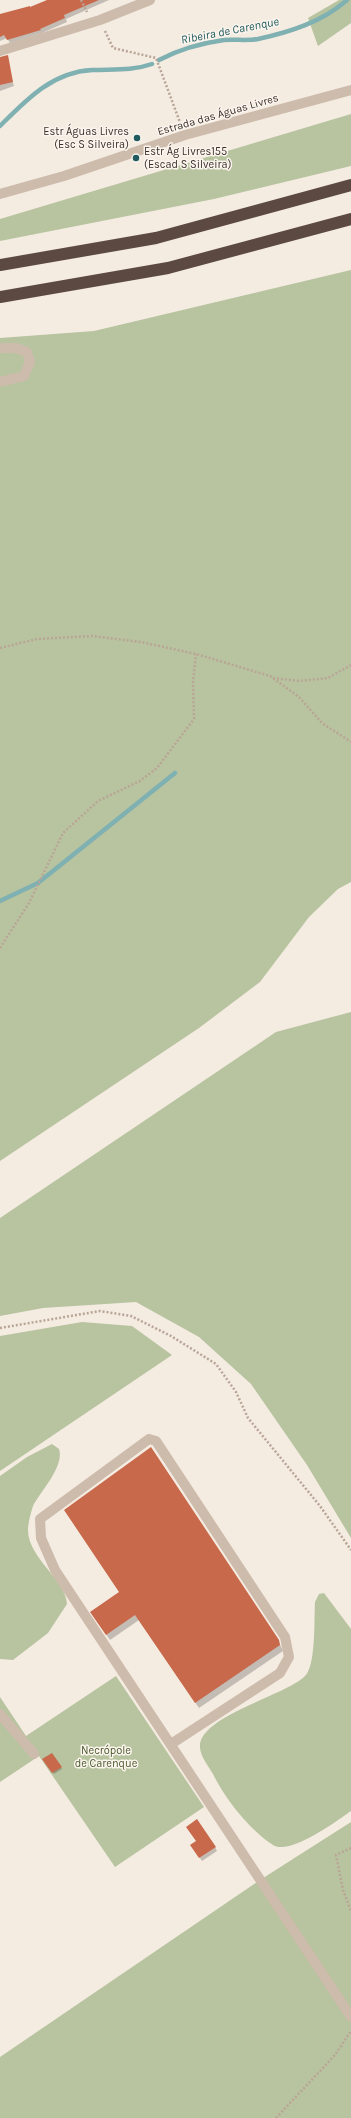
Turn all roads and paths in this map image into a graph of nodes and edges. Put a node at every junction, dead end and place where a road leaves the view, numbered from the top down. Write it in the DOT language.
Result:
graph roads {
  1 [pos="150,0"];
  2 [pos="100,20"];
  3 [pos="0,51"];
  4 [pos="351,90"];
  5 [pos="185,135"];
  6 [pos="351,185"];
  7 [pos="0,194"];
  8 [pos="351,219"];
  9 [pos="0,265"];
  10 [pos="0,297"];
  11 [pos="0,348"];
  12 [pos="0,382"];
  13 [pos="0,648"];
  14 [pos="196,654"];
  15 [pos="351,665"];
  16 [pos="272,678"];
  17 [pos="351,742"];
  18 [pos="0,948"];
  19 [pos="0,1328"];
  20 [pos="351,1550"];
  21 [pos="0,1714"];
  22 [pos="171,1744"];
  23 [pos="34,1754"];
  24 [pos="351,1848"];
  25 [pos="351,1912"];
  26 [pos="351,2016"];
  27 [pos="351,2031"];
  28 [pos="276,2118"];
  1 -- 2 [label="street"];
  2 -- 3 [label="street"];
  2 -- 5 [label="path"];
  4 -- 5 [label="street, Estrada das Águas Livres"];
  5 -- 7 [label="street, Estrada das Águas Livres"];
  6 -- 9 [label="highway"];
  8 -- 10 [label="highway"];
  11 -- 12 [label="street"];
  13 -- 14 [label="path"];
  14 -- 16 [label="path"];
  14 -- 18 [label="path"];
  15 -- 16 [label="path"];
  16 -- 17 [label="path"];
  19 -- 20 [label="path"];
  21 -- 23 [label="street"];
  22 -- 22 [label="street"];
  22 -- 26 [label="street"];
  24 -- 25 [label="path"];
  27 -- 28 [label="path"];
}
